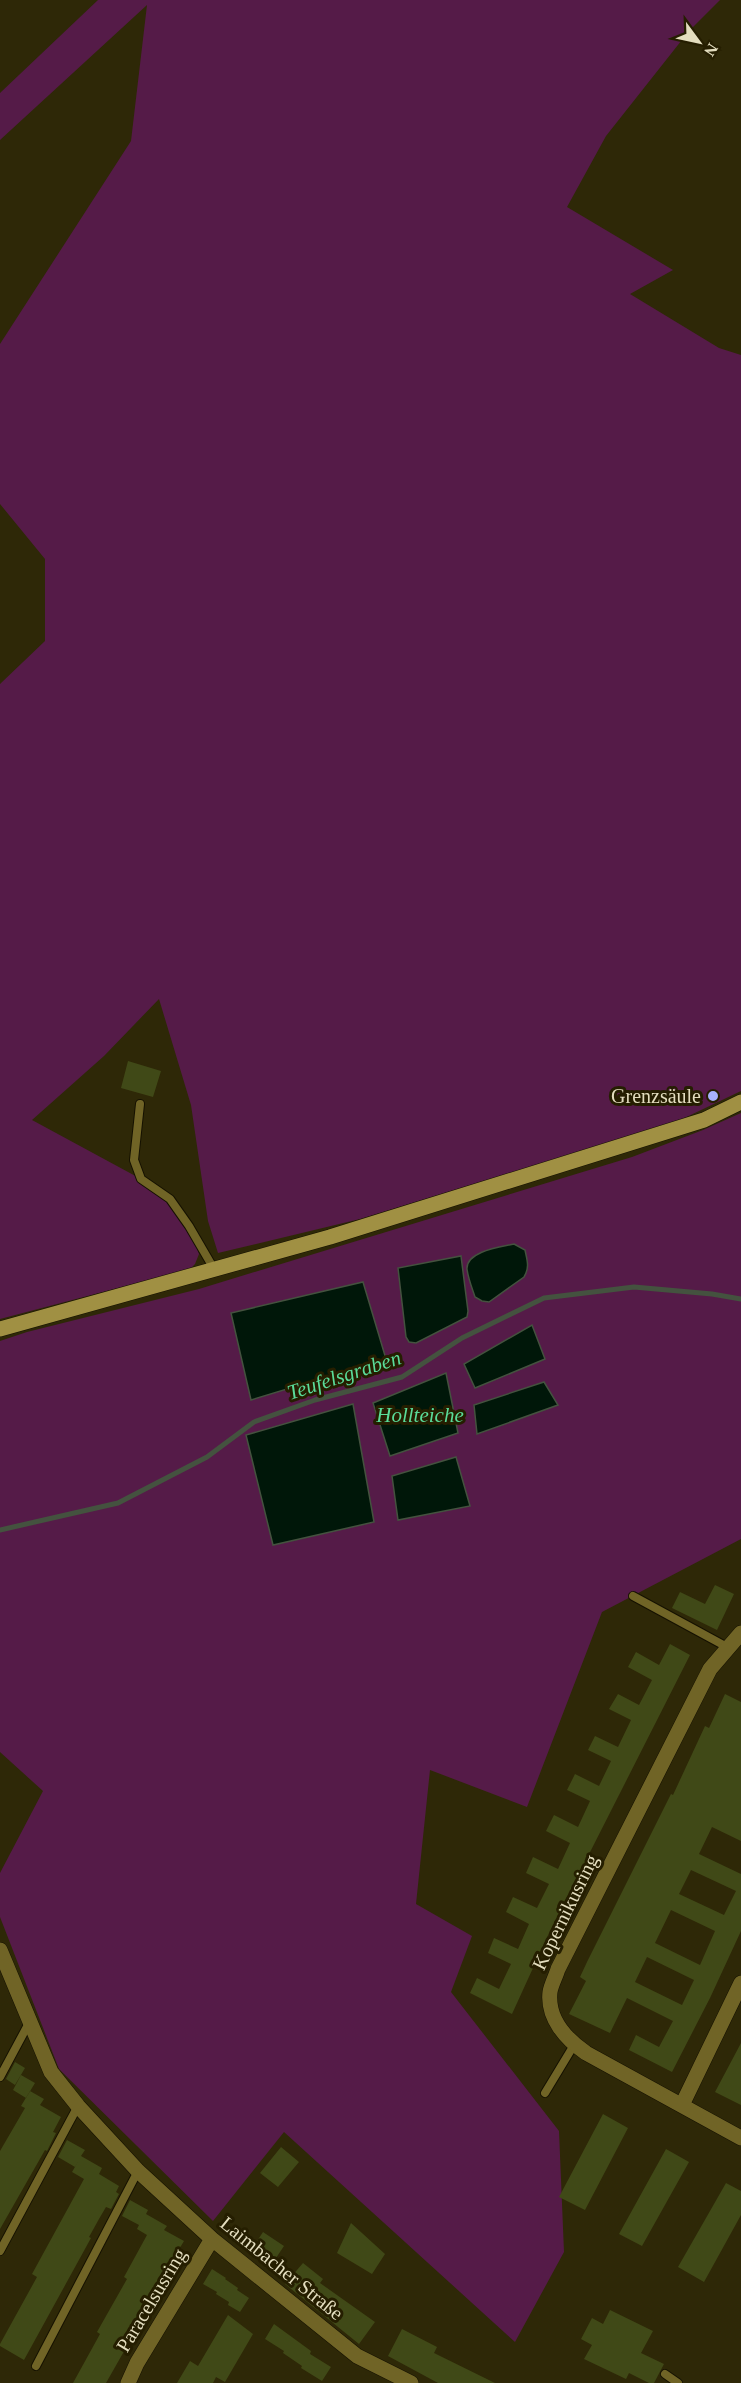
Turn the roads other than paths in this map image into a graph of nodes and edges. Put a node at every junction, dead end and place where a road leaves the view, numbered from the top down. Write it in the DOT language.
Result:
graph roads {
  1 [pos="741,1102"];
  2 [pos="140,1104"];
  3 [pos="214,1269"];
  4 [pos="0,1329"];
  5 [pos="633,1596"];
  6 [pos="741,1633"];
  7 [pos="727,1647"];
  8 [pos="0,1950"];
  9 [pos="741,1983"];
  10 [pos="29,2023"];
  11 [pos="574,2044"];
  12 [pos="0,2077"];
  13 [pos="545,2093"];
  14 [pos="682,2105"];
  15 [pos="78,2106"];
  16 [pos="741,2138"];
  17 [pos="138,2171"];
  18 [pos="212,2239"];
  19 [pos="0,2251"];
  20 [pos="36,2366"];
  21 [pos="665,2374"];
  22 [pos="128,2383"];
  23 [pos="411,2383"];
  24 [pos="678,2383"];
  1 -- 3 [label="main road"];
  2 -- 3 [label="lane"];
  3 -- 4 [label="main road"];
  5 -- 7 [label="lane"];
  6 -- 7 [label="street, Kopernikusring"];
  7 -- 11 [label="street, Kopernikusring"];
  8 -- 10 [label="street, Laimbacher Straße"];
  9 -- 14 [label="street"];
  10 -- 12 [label="lane"];
  10 -- 15 [label="street, Laimbacher Straße"];
  11 -- 13 [label="lane"];
  11 -- 14 [label="street, Kopernikusring"];
  14 -- 16 [label="street, Kopernikusring"];
  15 -- 17 [label="street, Laimbacher Straße"];
  15 -- 19 [label="lane"];
  17 -- 18 [label="street, Laimbacher Straße"];
  17 -- 20 [label="lane"];
  18 -- 22 [label="street, Paracelsusring"];
  18 -- 23 [label="street, Laimbacher Straße"];
  21 -- 24 [label="lane"];
}
